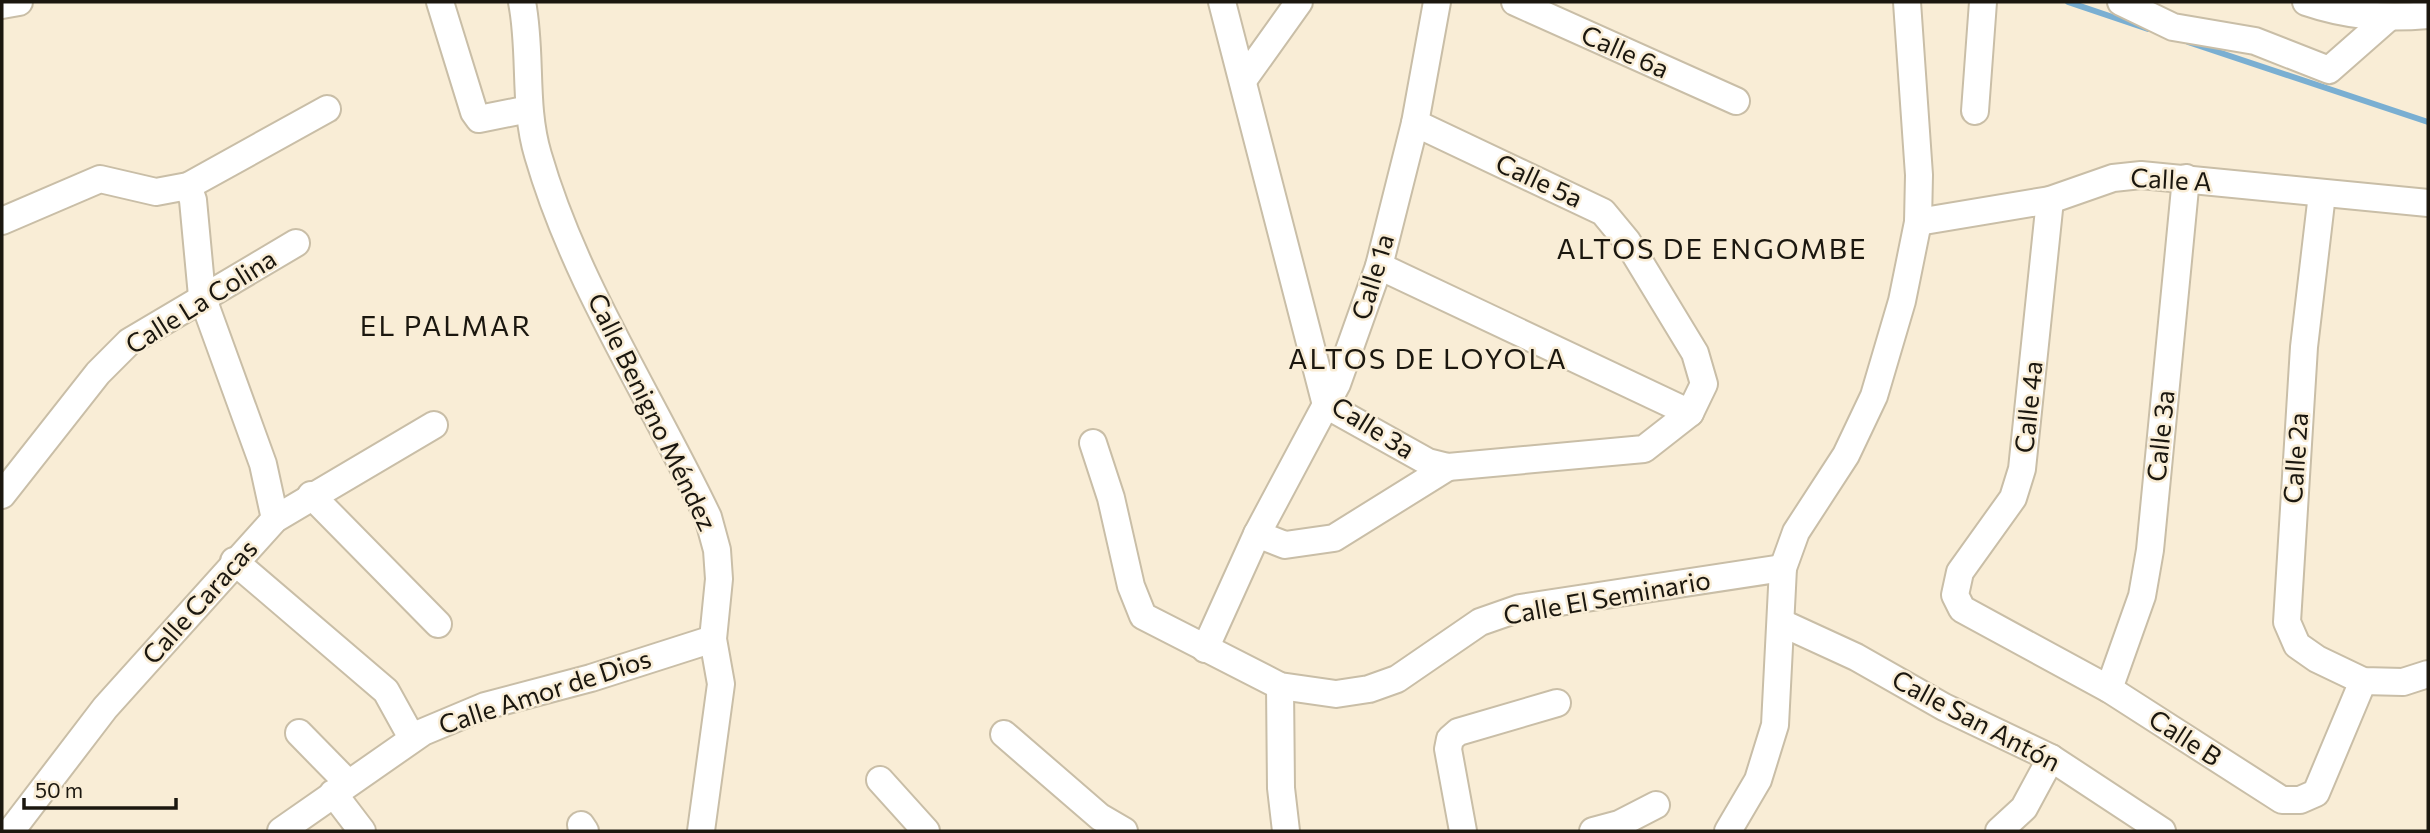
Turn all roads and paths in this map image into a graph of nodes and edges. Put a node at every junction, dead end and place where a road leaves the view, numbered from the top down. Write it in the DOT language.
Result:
graph roads {
  1 [pos="19,2"];
  2 [pos="440,2"];
  3 [pos="522,2"];
  4 [pos="1222,2"];
  5 [pos="1299,2"];
  6 [pos="1437,2"];
  7 [pos="1515,2"];
  8 [pos="1907,2"];
  9 [pos="1983,2"];
  10 [pos="2121,2"];
  11 [pos="2310,3"];
  12 [pos="2,5"];
  13 [pos="2428,15"];
  14 [pos="2387,19"];
  15 [pos="1244,79"];
  16 [pos="1736,102"];
  17 [pos="529,108"];
  18 [pos="327,109"];
  19 [pos="1975,111"];
  20 [pos="1415,123"];
  21 [pos="2186,178"];
  22 [pos="188,186"];
  23 [pos="2322,194"];
  24 [pos="2050,200"];
  25 [pos="2428,203"];
  26 [pos="2,221"];
  27 [pos="1918,222"];
  28 [pos="296,243"];
  29 [pos="1379,266"];
  30 [pos="202,296"];
  31 [pos="1326,405"];
  32 [pos="1690,413"];
  33 [pos="434,425"];
  34 [pos="1093,443"];
  35 [pos="1448,467"];
  36 [pos="2,495"];
  37 [pos="311,495"];
  38 [pos="275,519"];
  39 [pos="1257,534"];
  40 [pos="234,561"];
  41 [pos="1783,568"];
  42 [pos="1955,595"];
  43 [pos="1782,623"];
  44 [pos="438,624"];
  45 [pos="713,639"];
  46 [pos="1205,649"];
  47 [pos="2428,674"];
  48 [pos="2363,681"];
  49 [pos="1280,686"];
  50 [pos="2109,689"];
  51 [pos="1557,703"];
  52 [pos="299,733"];
  53 [pos="1004,734"];
  54 [pos="412,738"];
  55 [pos="2051,758"];
  56 [pos="880,780"];
  57 [pos="340,788"];
  58 [pos="1656,805"];
  59 [pos="1094,824"];
  60 [pos="11,831"];
  61 [pos="281,831"];
  62 [pos="362,831"];
  63 [pos="701,831"];
  64 [pos="926,831"];
  65 [pos="1124,831"];
  66 [pos="1286,831"];
  67 [pos="1463,831"];
  68 [pos="1593,831"];
  69 [pos="1728,831"];
  70 [pos="1999,831"];
  71 [pos="2162,831"];
  1 -- 12 [label="street"];
  2 -- 17 [label="street"];
  3 -- 17 [label="street, Calle Benigno Méndez"];
  4 -- 15 [label="street, Calle 3a"];
  5 -- 15 [label="street"];
  6 -- 20 [label="street, Calle 1a"];
  7 -- 16 [label="street, Calle 6a"];
  8 -- 27 [label="street"];
  9 -- 19 [label="street"];
  10 -- 14 [label="street"];
  11 -- 14 [label="street"];
  13 -- 14 [label="street"];
  15 -- 31 [label="street, Calle 3a"];
  17 -- 45 [label="street, Calle Benigno Méndez"];
  18 -- 22 [label="street"];
  20 -- 29 [label="street, Calle 1a"];
  20 -- 32 [label="street, Calle 5a"];
  21 -- 23 [label="street, Calle A"];
  21 -- 24 [label="street, Calle A"];
  21 -- 50 [label="street, Calle 3a"];
  22 -- 26 [label="street"];
  22 -- 30 [label="street"];
  23 -- 25 [label="street, Calle A"];
  23 -- 48 [label="street, Calle 2a"];
  24 -- 27 [label="street, Calle A"];
  24 -- 42 [label="street, Calle 4a"];
  27 -- 41 [label="street"];
  28 -- 30 [label="street, Calle La Colina"];
  29 -- 31 [label="street, Calle 1a"];
  29 -- 32 [label="street"];
  30 -- 36 [label="street, Calle La Colina"];
  30 -- 38 [label="street"];
  31 -- 35 [label="street, Calle 3a"];
  31 -- 39 [label="street, Calle 1a"];
  32 -- 35 [label="street, Calle 3a"];
  33 -- 37 [label="street, Calle Caracas"];
  34 -- 46 [label="street, Calle El Seminario"];
  35 -- 39 [label="street"];
  37 -- 38 [label="street, Calle Caracas"];
  37 -- 44 [label="street"];
  38 -- 40 [label="street, Calle Caracas"];
  39 -- 46 [label="street, Calle 1a"];
  40 -- 54 [label="street"];
  40 -- 60 [label="street, Calle Caracas"];
  41 -- 43 [label="street"];
  41 -- 49 [label="street, Calle El Seminario"];
  42 -- 50 [label="street, Calle B"];
  43 -- 55 [label="street, Calle San Antón"];
  43 -- 69 [label="street"];
  45 -- 54 [label="street, Calle Amor de Dios"];
  45 -- 63 [label="street, Calle Benigno Méndez"];
  46 -- 49 [label="street, Calle El Seminario"];
  47 -- 48 [label="street"];
  48 -- 50 [label="street, Calle B"];
  49 -- 66 [label="street"];
  51 -- 67 [label="street"];
  52 -- 57 [label="street"];
  53 -- 59 [label="street"];
  54 -- 57 [label="street, Calle Amor de Dios"];
  55 -- 70 [label="street"];
  55 -- 71 [label="street, Calle San Antón"];
  56 -- 64 [label="street"];
  57 -- 61 [label="street, Calle Amor de Dios"];
  57 -- 62 [label="street"];
  58 -- 68 [label="street"];
  59 -- 65 [label="street"];
}
